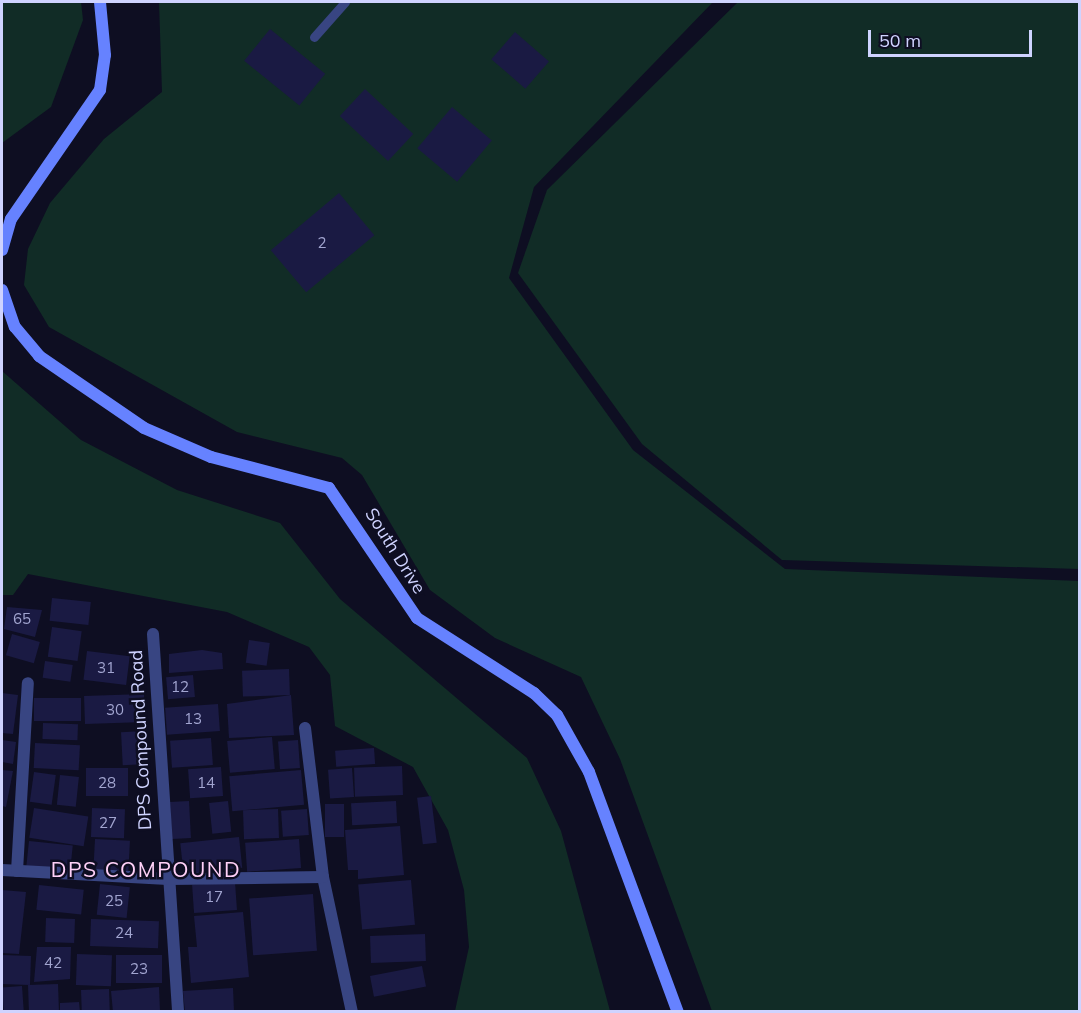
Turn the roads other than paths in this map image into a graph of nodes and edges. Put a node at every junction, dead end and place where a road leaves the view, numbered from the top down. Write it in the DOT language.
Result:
graph roads {
  1 [pos="100,2"];
  2 [pos="345,2"];
  3 [pos="314,37"];
  4 [pos="2,250"];
  5 [pos="2,290"];
  6 [pos="153,634"];
  7 [pos="28,684"];
  8 [pos="305,728"];
  9 [pos="2,870"];
  10 [pos="17,871"];
  11 [pos="323,877"];
  12 [pos="168,879"];
  13 [pos="178,1011"];
  14 [pos="352,1011"];
  15 [pos="678,1011"];
  1 -- 4 [label="main road"];
  2 -- 3 [label="lane"];
  5 -- 15 [label="main road, South Drive"];
  6 -- 12 [label="street, DPS Compound Road"];
  7 -- 10 [label="street"];
  8 -- 11 [label="street"];
  9 -- 10 [label="street"];
  10 -- 12 [label="street"];
  11 -- 12 [label="street"];
  11 -- 14 [label="street"];
  12 -- 13 [label="street, DPS Compound Road"];
}
